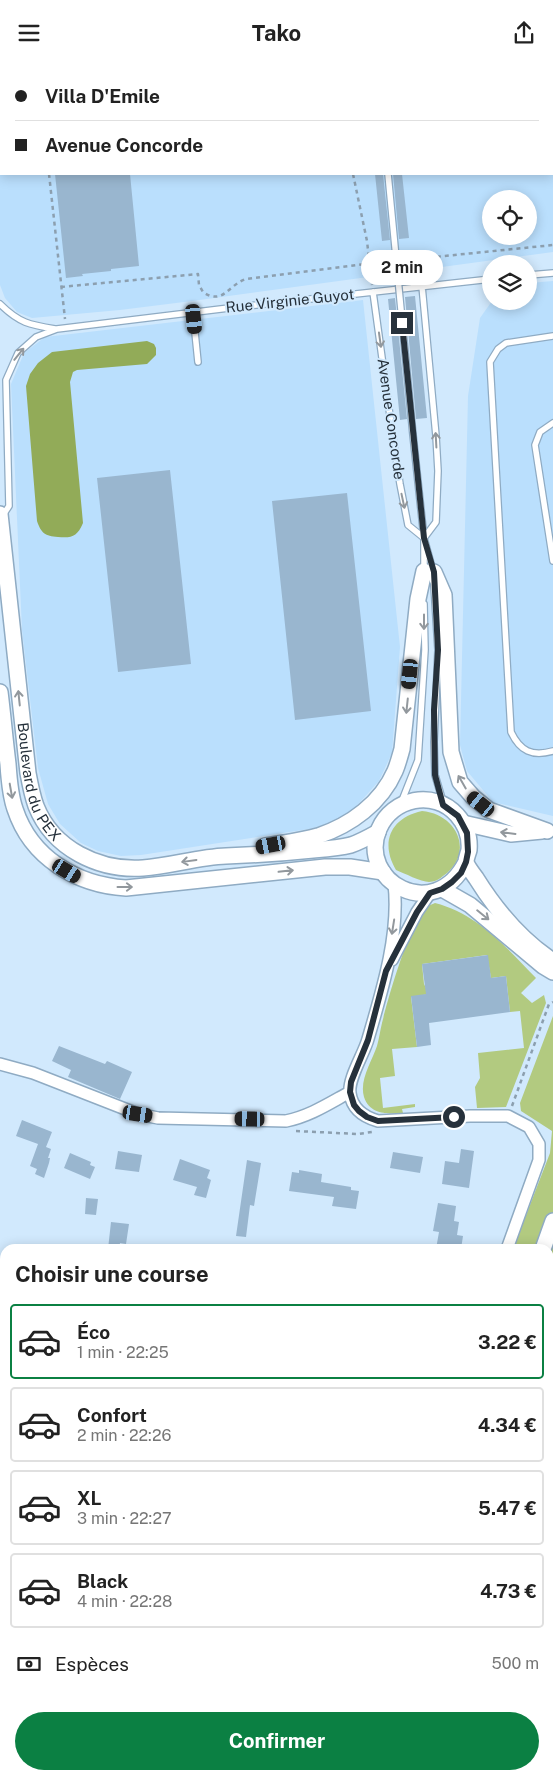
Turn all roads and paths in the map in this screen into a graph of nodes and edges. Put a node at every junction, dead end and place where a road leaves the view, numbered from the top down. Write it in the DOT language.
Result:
graph roads {
  1 [pos="49,175"];
  2 [pos="353,175"];
  3 [pos="388,175"];
  4 [pos="553,273"];
  5 [pos="537,274"];
  6 [pos="482,280"];
  7 [pos="239,281"];
  8 [pos="422,286"];
  9 [pos="61,287"];
  10 [pos="373,292"];
  11 [pos="0,305"];
  12 [pos="193,313"];
  13 [pos="66,328"];
  14 [pos="57,329"];
  15 [pos="553,336"];
  16 [pos="198,362"];
  17 [pos="553,423"];
  18 [pos="0,514"];
  19 [pos="0,519"];
  20 [pos="424,538"];
  21 [pos="553,561"];
  22 [pos="429,571"];
  23 [pos="0,692"];
  24 [pos="553,751"];
  25 [pos="400,805"];
  26 [pos="443,805"];
  27 [pos="463,823"];
  28 [pos="378,831"];
  29 [pos="550,831"];
  30 [pos="223,856"];
  31 [pos="466,862"];
  32 [pos="383,872"];
  33 [pos="394,884"];
  34 [pos="436,891"];
  35 [pos="553,961"];
  36 [pos="386,971"];
  37 [pos="553,972"];
  38 [pos="553,1002"];
  39 [pos="0,1065"];
  40 [pos="350,1092"];
  41 [pos="508,1117"];
  42 [pos="553,1221"];
  43 [pos="509,1244"];
  44 [pos="545,1244"];
  1 -- 9 [label="path"];
  2 -- 10 [label="path"];
  3 -- 20 [label="lane, Avenue Concorde, bridge"];
  4 -- 5 [label="lane"];
  6 -- 8 [label="lane, Rue Virginie Guyot"];
  7 -- 9 [label="path"];
  8 -- 10 [label="lane, Rue Virginie Guyot"];
  20 -- 8 [label="lane, one-way"];
  9 -- 13 [label="path"];
  10 -- 12 [label="lane, Rue Virginie Guyot"];
  10 -- 20 [label="lane, Avenue Concorde, one-way"];
  11 -- 14 [label="lane, Rue Virginie Guyot"];
  12 -- 13 [label="lane, Rue Virginie Guyot"];
  12 -- 16 [label="lane"];
  13 -- 14 [label="lane, Rue Virginie Guyot"];
  19 -- 14 [label="lane, Rue Virginie Guyot, one-way"];
  15 -- 24 [label="lane"];
  17 -- 21 [label="lane"];
  18 -- 19 [label="main road, Boulevard du PEX"];
  30 -- 19 [label="main road, Boulevard du PEX, one-way"];
  20 -- 22 [label="lane, Avenue Concorde"];
  20 -- 22 [label="lane, Avenue Concorde"];
  22 -- 25 [label="lane, Avenue Concorde, one-way"];
  22 -- 26 [label="lane, Avenue Concorde"];
  29 -- 22 [label="main road, one-way"];
  22 -- 30 [label="main road, one-way"];
  23 -- 32 [label="main road, Boulevard du PEX, one-way"];
  25 -- 26 [label="main road"];
  25 -- 28 [label="main road"];
  26 -- 27 [label="main road"];
  29 -- 27 [label="main road, one-way"];
  27 -- 31 [label="main road"];
  28 -- 30 [label="main road, Boulevard du PEX"];
  28 -- 32 [label="main road"];
  31 -- 34 [label="main road"];
  31 -- 35 [label="main road"];
  32 -- 33 [label="main road"];
  33 -- 34 [label="main road"];
  33 -- 36 [label="street, one-way"];
  34 -- 36 [label="street"];
  34 -- 37 [label="main road, one-way"];
  36 -- 40 [label="street"];
  38 -- 41 [label="path"];
  39 -- 40 [label="street"];
  40 -- 41 [label="street"];
  41 -- 43 [label="street"];
  42 -- 44 [label="main road"];
}
